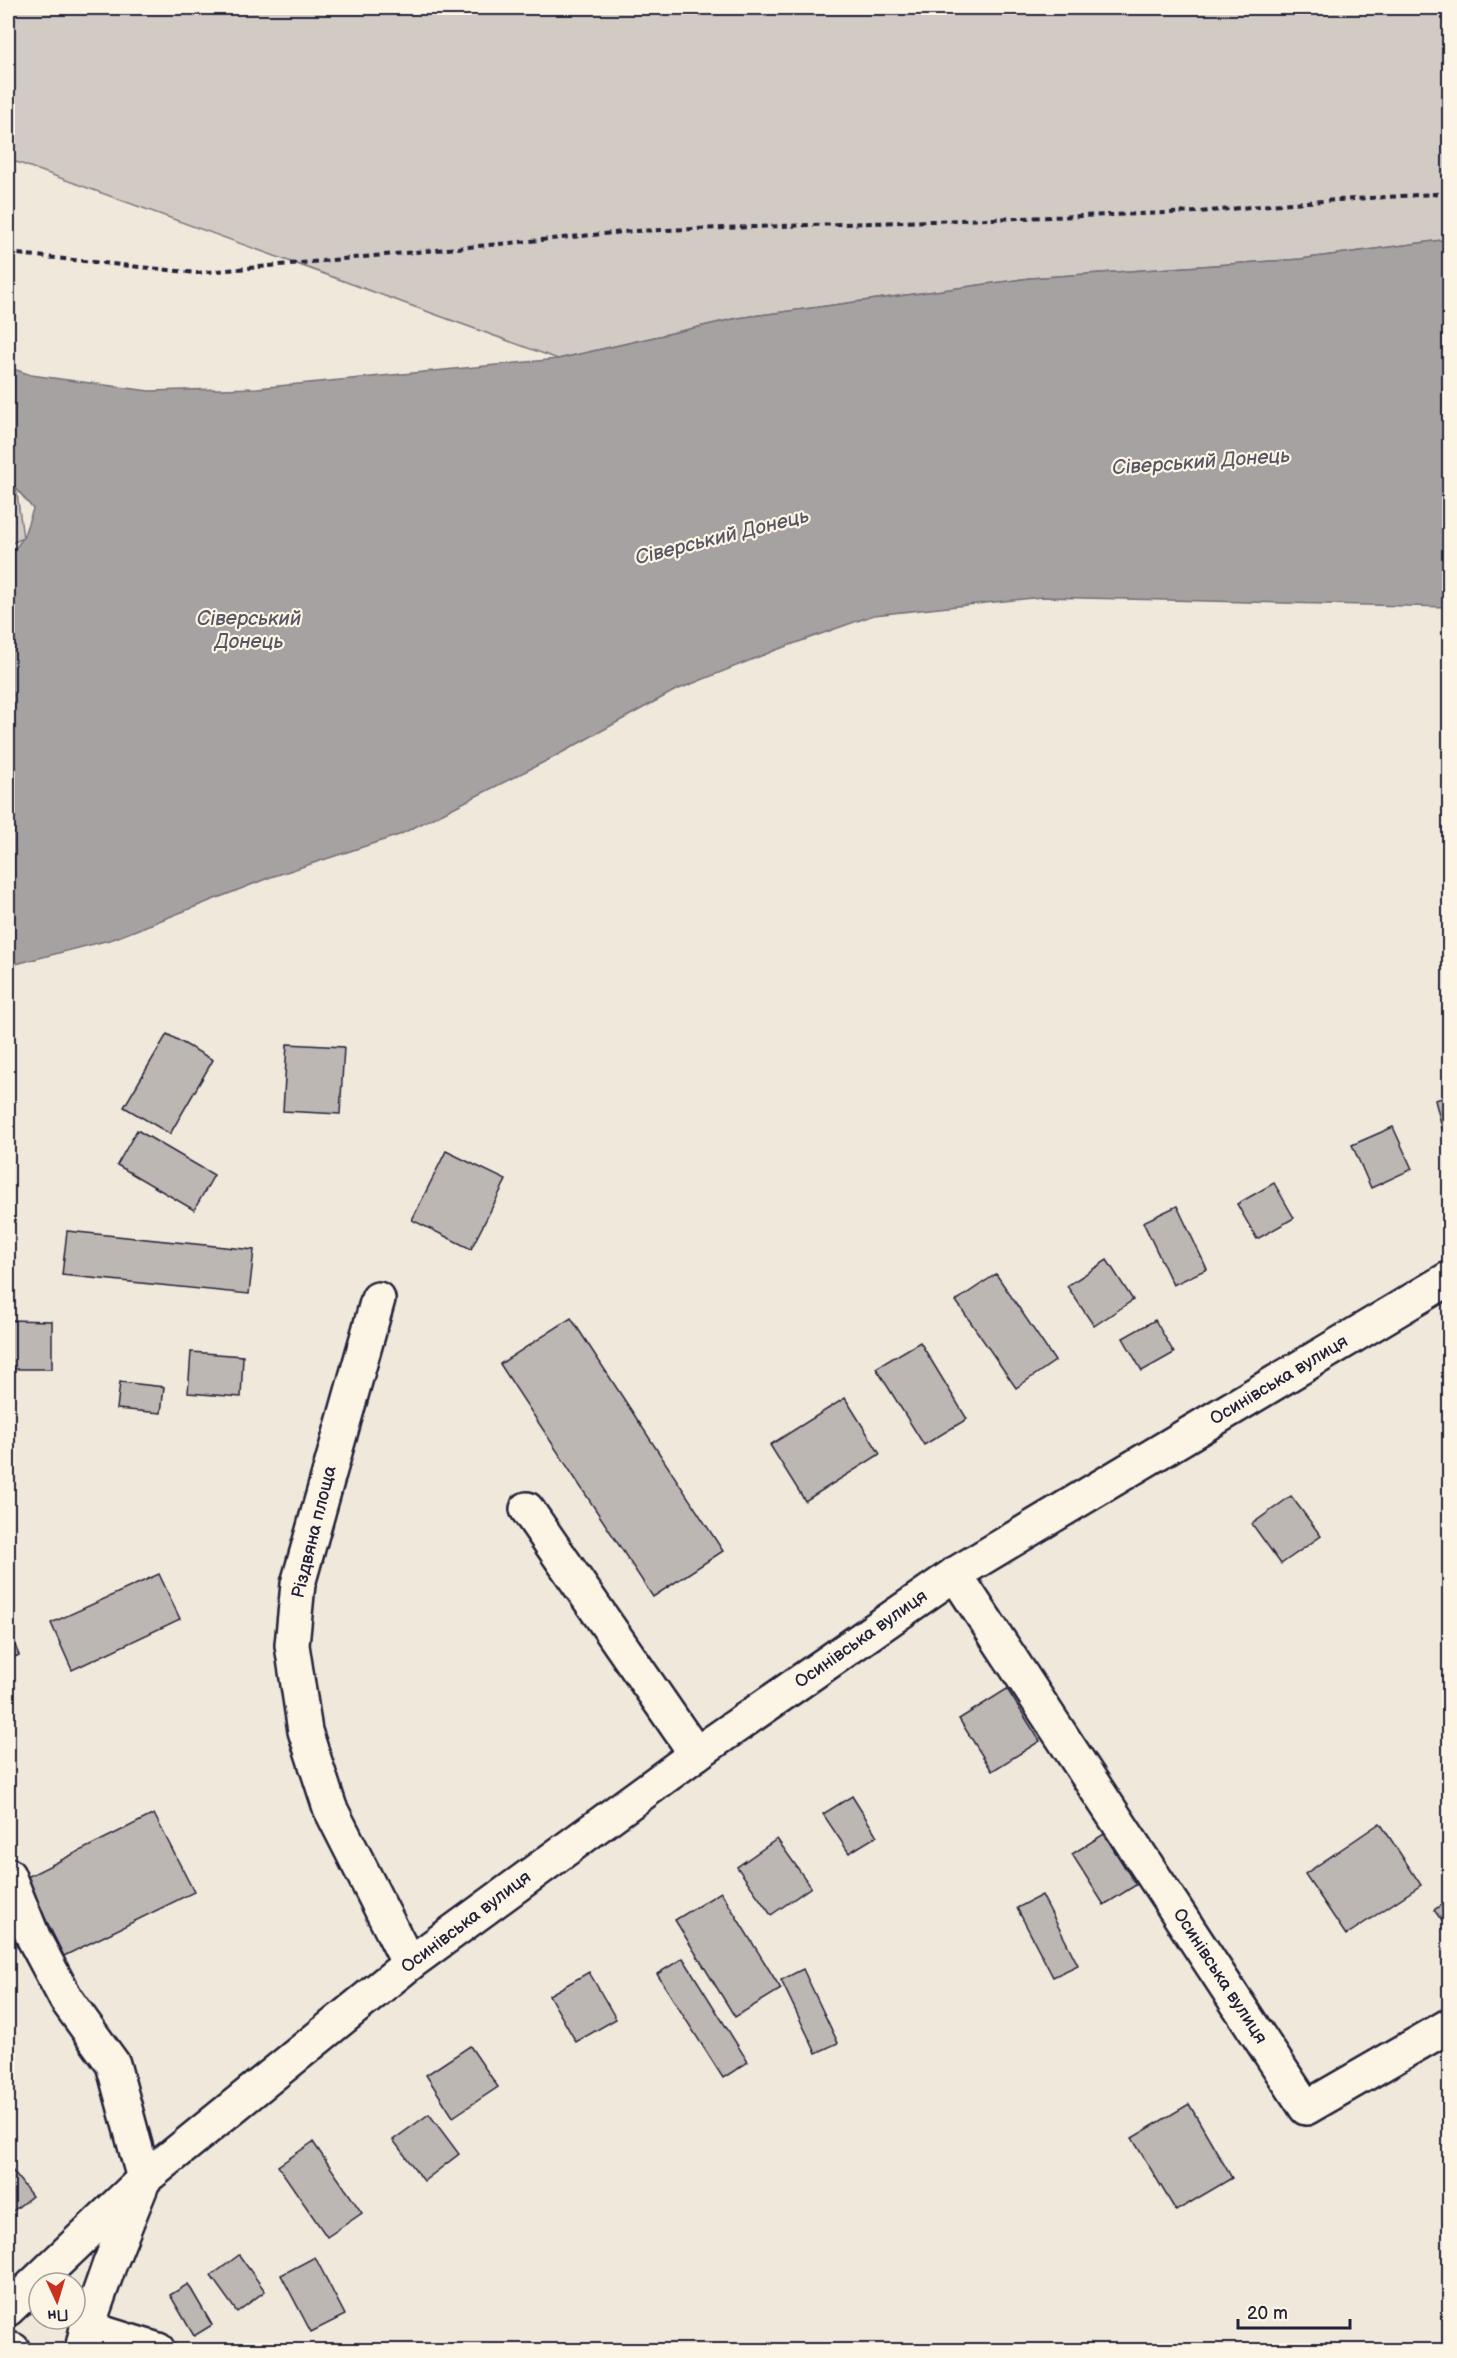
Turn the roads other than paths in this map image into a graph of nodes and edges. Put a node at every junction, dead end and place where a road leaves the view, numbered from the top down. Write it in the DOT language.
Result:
graph roads {
  1 [pos="1449,1278"];
  2 [pos="378,1299"];
  3 [pos="527,1509"];
  4 [pos="955,1574"];
  5 [pos="696,1754"];
  6 [pos="8,1875"];
  7 [pos="409,1964"];
  8 [pos="1449,2025"];
  9 [pos="144,2179"];
  10 [pos="8,2309"];
  11 [pos="85,2339"];
  12 [pos="8,2350"];
  13 [pos="13,2350"];
  14 [pos="158,2350"];
  1 -- 4 [label="street, Осинівська вулиця"];
  2 -- 7 [label="street, Різдвяна площа"];
  3 -- 5 [label="street"];
  4 -- 5 [label="street, Осинівська вулиця"];
  4 -- 8 [label="street, Осинівська вулиця"];
  5 -- 7 [label="street, Осинівська вулиця"];
  6 -- 9 [label="street"];
  7 -- 9 [label="street, Осинівська вулиця"];
  9 -- 10 [label="street, Осинівська вулиця"];
  9 -- 11 [label="street"];
  11 -- 14 [label="street"];
  12 -- 13 [label="street"];
}
